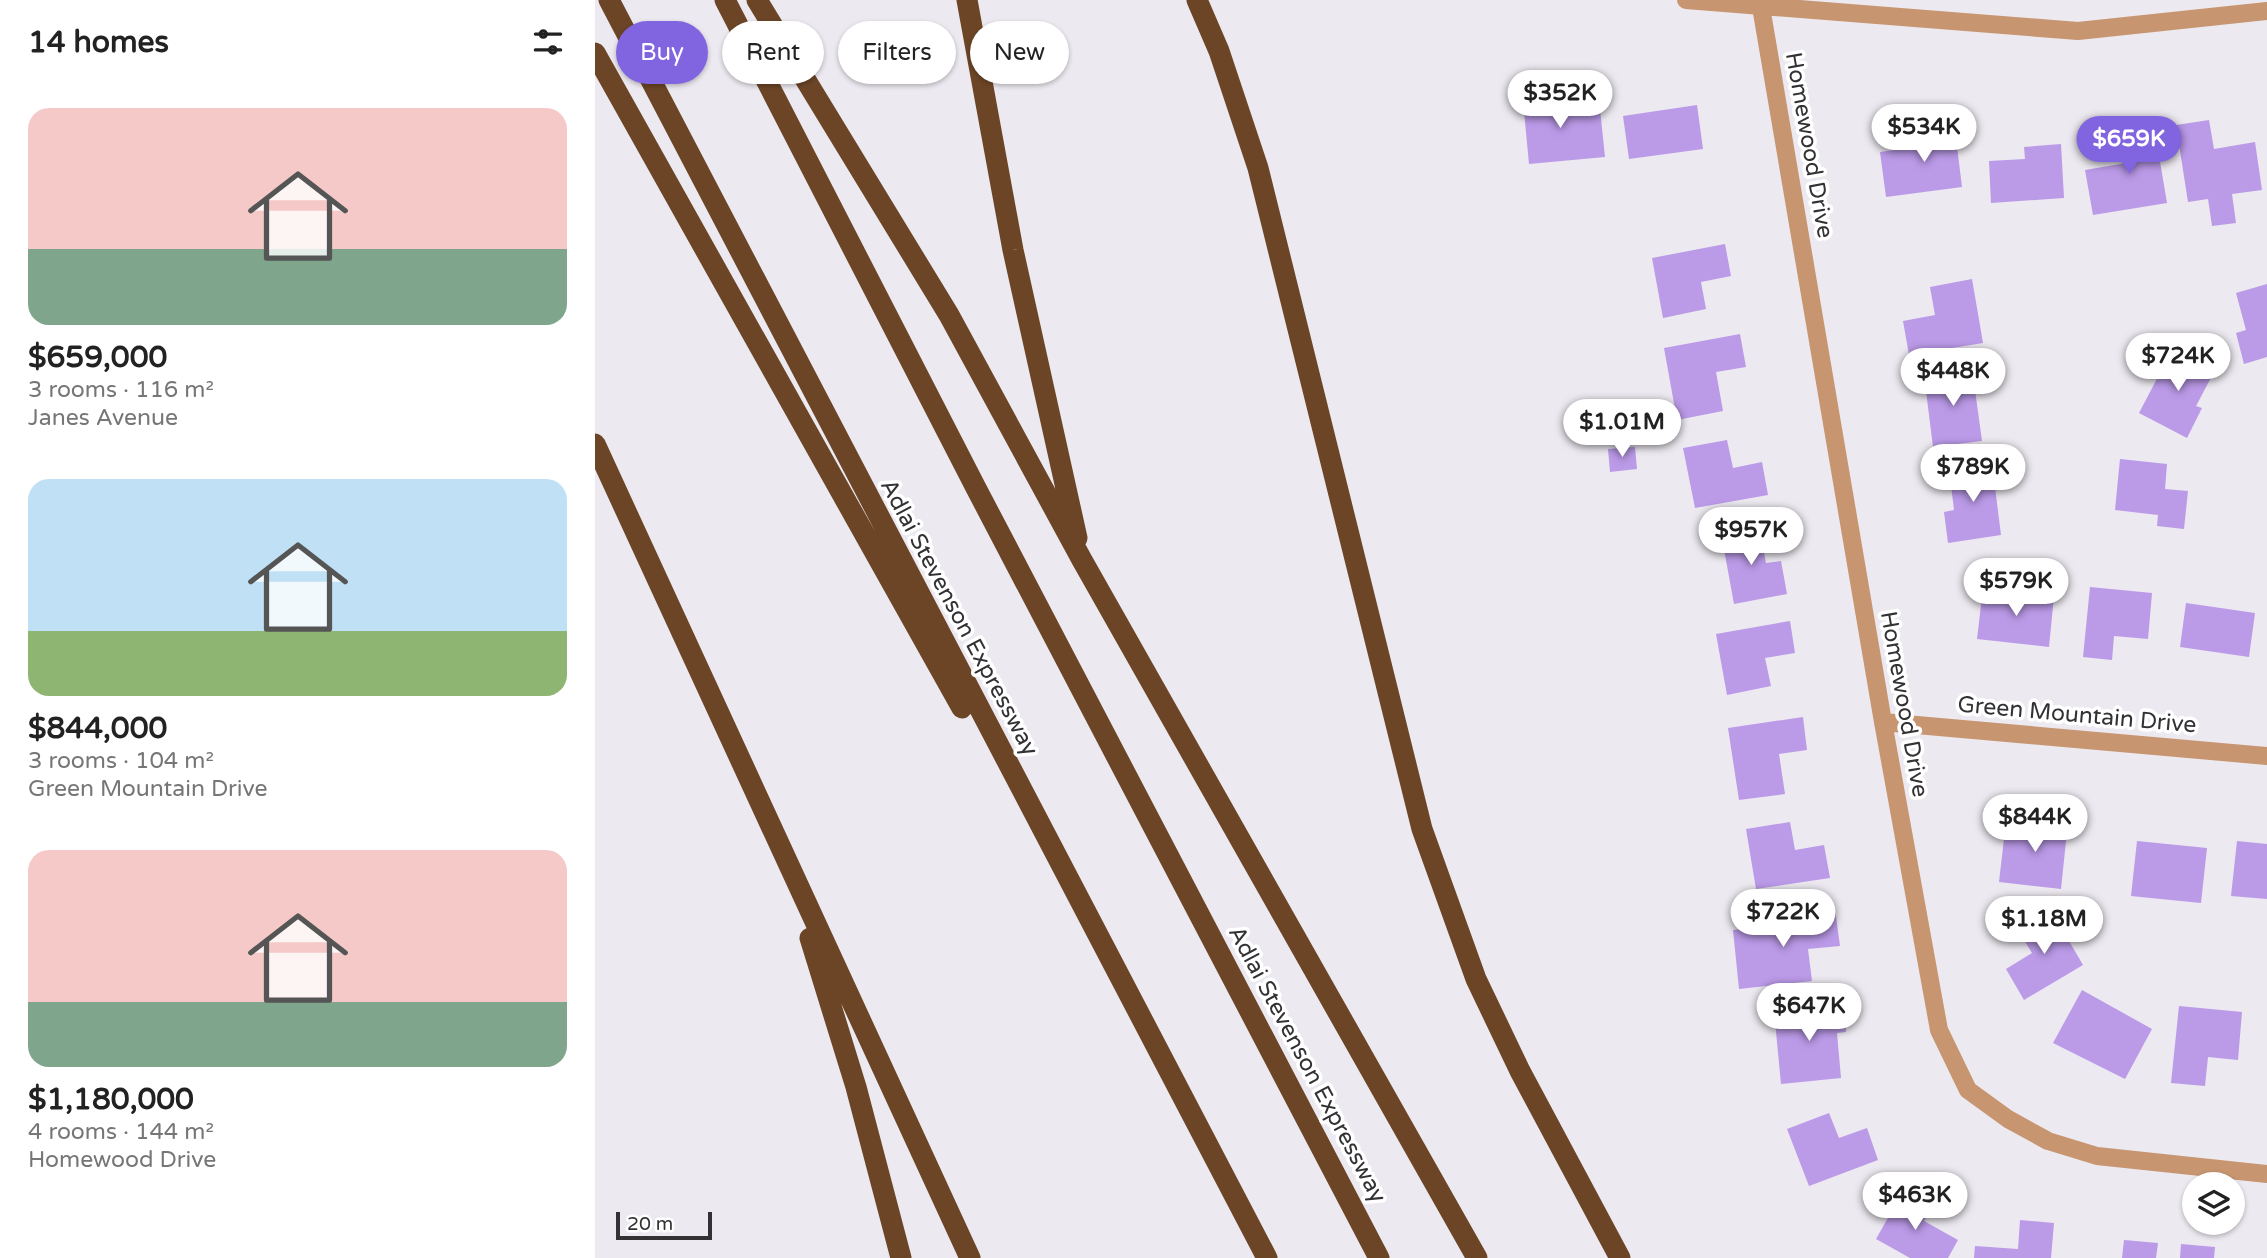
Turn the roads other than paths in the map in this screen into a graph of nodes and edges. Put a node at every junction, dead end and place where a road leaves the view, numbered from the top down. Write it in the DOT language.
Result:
graph roads {
  1 [pos="609,0"];
  2 [pos="725,0"];
  3 [pos="757,0"];
  4 [pos="967,0"];
  5 [pos="1197,0"];
  6 [pos="1686,0"];
  7 [pos="1761,8"];
  8 [pos="2267,11"];
  9 [pos="595,53"];
  10 [pos="595,444"];
  11 [pos="1082,560"];
  12 [pos="1883,722"];
  13 [pos="2267,756"];
  14 [pos="786,859"];
  15 [pos="1203,1137"];
  16 [pos="2267,1174"];
  17 [pos="901,1258"];
  18 [pos="970,1258"];
  19 [pos="1266,1258"];
  20 [pos="1380,1258"];
  21 [pos="1478,1258"];
  22 [pos="1620,1258"];
  1 -- 15 [label="highway, Adlai Stevenson Expressway"];
  2 -- 20 [label="highway, Adlai Stevenson Expressway"];
  3 -- 11 [label="highway"];
  4 -- 11 [label="highway"];
  5 -- 22 [label="highway"];
  6 -- 7 [label="street"];
  7 -- 8 [label="street"];
  7 -- 12 [label="street, Homewood Drive"];
  9 -- 15 [label="highway"];
  10 -- 14 [label="highway"];
  11 -- 21 [label="highway"];
  12 -- 13 [label="street, Green Mountain Drive"];
  12 -- 16 [label="street, Homewood Drive"];
  14 -- 17 [label="highway"];
  14 -- 18 [label="highway"];
  15 -- 19 [label="highway, Adlai Stevenson Expressway"];
}
